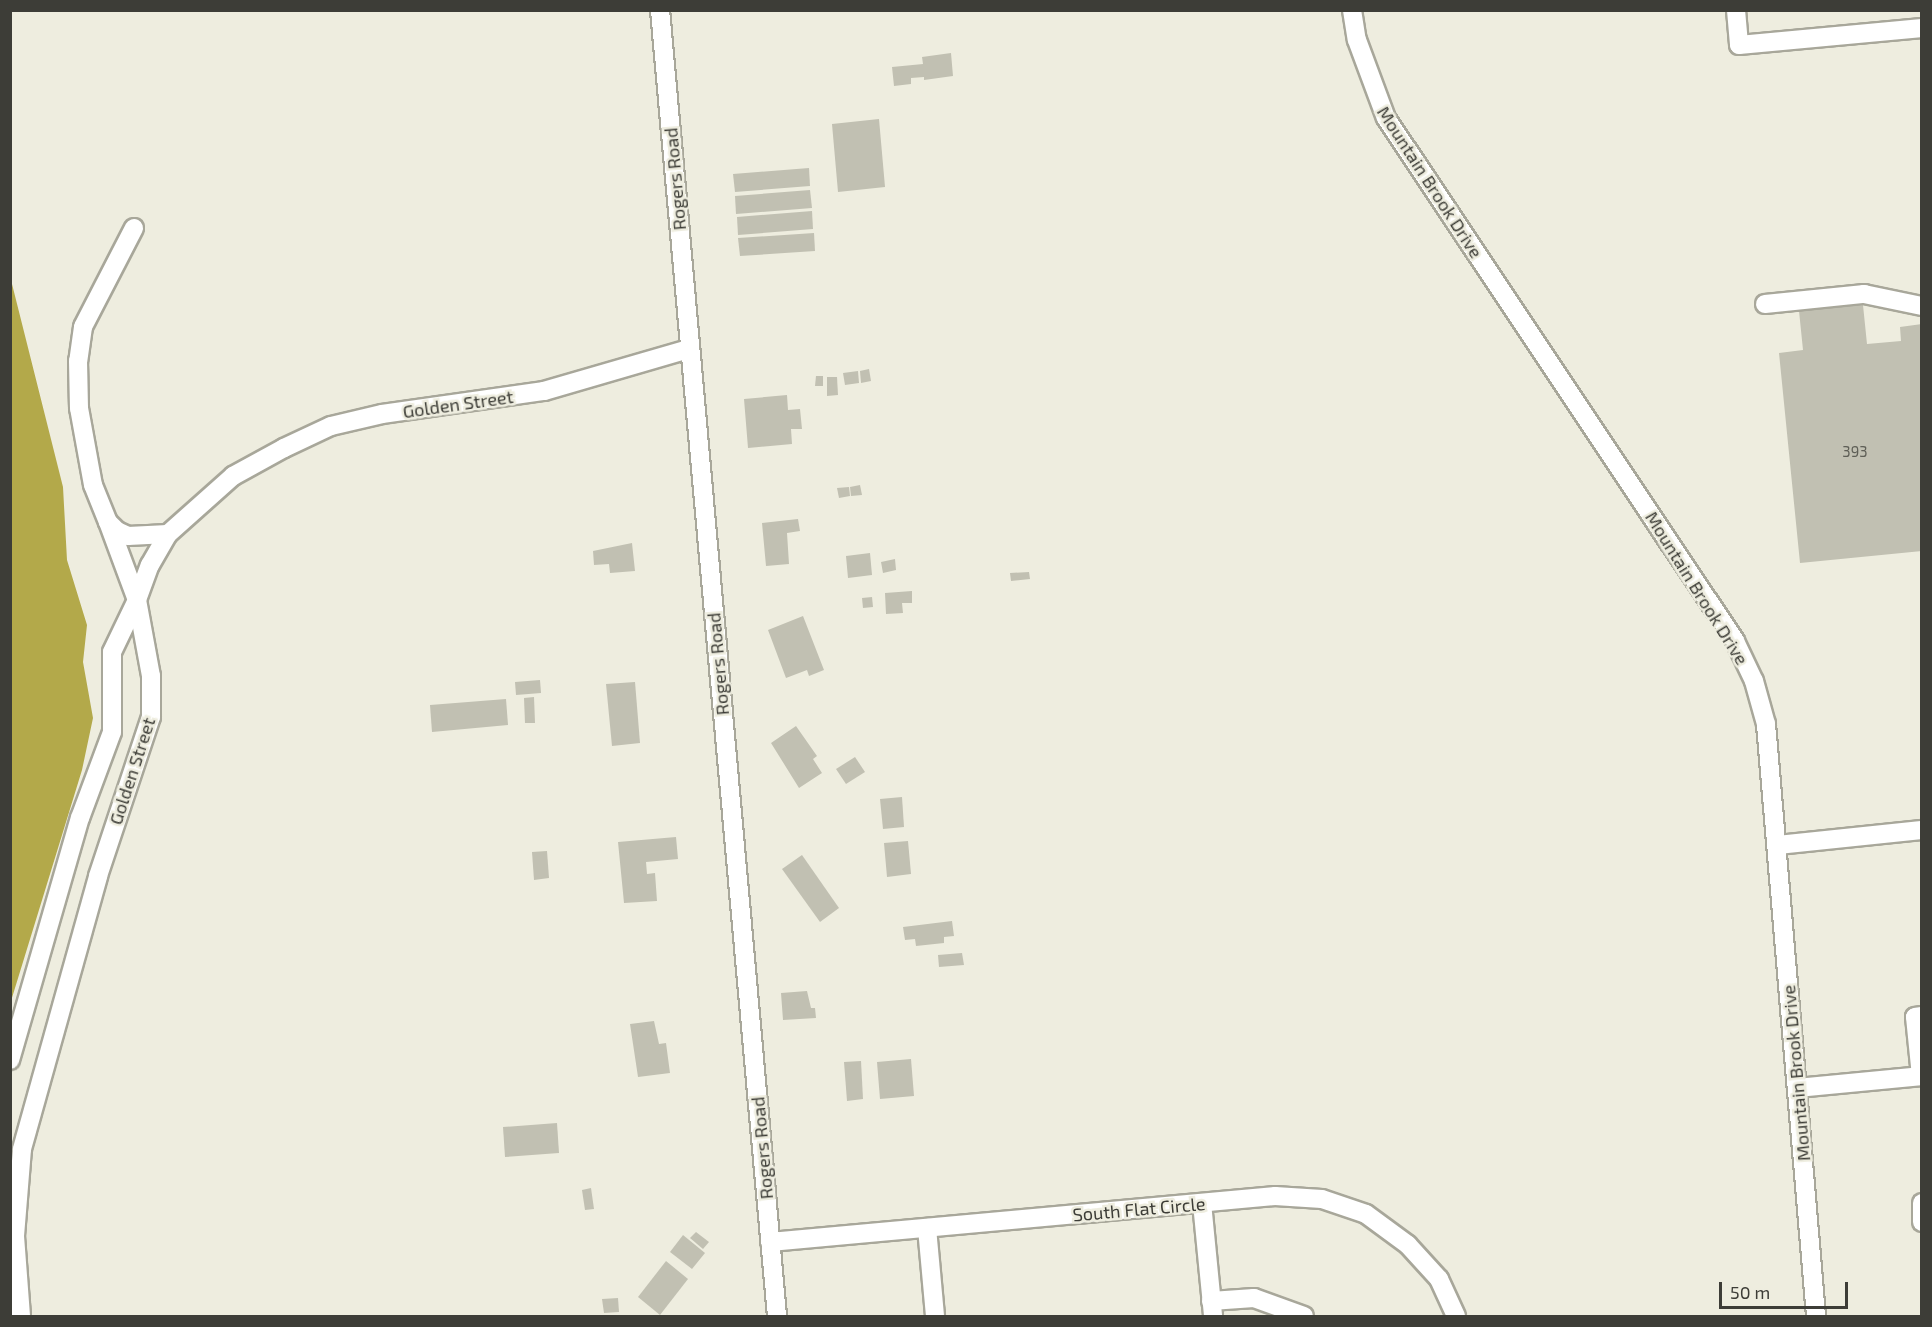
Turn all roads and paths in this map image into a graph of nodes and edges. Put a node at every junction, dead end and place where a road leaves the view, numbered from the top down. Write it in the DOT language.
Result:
graph roads {
  1 [pos="660,10"];
  2 [pos="1352,10"];
  3 [pos="1736,10"];
  4 [pos="1922,28"];
  5 [pos="134,228"];
  6 [pos="1765,304"];
  7 [pos="1922,306"];
  8 [pos="690,349"];
  9 [pos="108,522"];
  10 [pos="168,534"];
  11 [pos="137,600"];
  12 [pos="1922,830"];
  13 [pos="1777,845"];
  14 [pos="1922,1016"];
  15 [pos="10,1060"];
  16 [pos="1921,1076"];
  17 [pos="1797,1088"];
  18 [pos="1202,1203"];
  19 [pos="1922,1203"];
  20 [pos="1922,1222"];
  21 [pos="927,1228"];
  22 [pos="770,1242"];
  23 [pos="1212,1309"];
  24 [pos="21,1317"];
  25 [pos="777,1317"];
  26 [pos="935,1317"];
  27 [pos="1304,1317"];
  28 [pos="1456,1317"];
  29 [pos="1816,1317"];
  1 -- 8 [label="street, Rogers Road"];
  2 -- 13 [label="street, Mountain Brook Drive"];
  3 -- 4 [label="street"];
  5 -- 9 [label="street"];
  6 -- 7 [label="street"];
  8 -- 10 [label="street, Golden Street"];
  8 -- 22 [label="street, Rogers Road"];
  9 -- 10 [label="street"];
  9 -- 11 [label="street"];
  10 -- 11 [label="street, Golden Street"];
  11 -- 15 [label="street"];
  11 -- 24 [label="street, Golden Street"];
  12 -- 13 [label="street"];
  13 -- 17 [label="street, Mountain Brook Drive"];
  14 -- 16 [label="street"];
  16 -- 17 [label="street"];
  17 -- 29 [label="street, Mountain Brook Drive"];
  18 -- 21 [label="street, South Flat Circle"];
  18 -- 23 [label="street"];
  18 -- 28 [label="street, South Flat Circle"];
  19 -- 20 [label="street"];
  21 -- 22 [label="street, South Flat Circle"];
  21 -- 26 [label="street"];
  22 -- 25 [label="street, Rogers Road"];
  23 -- 27 [label="street"];
}
